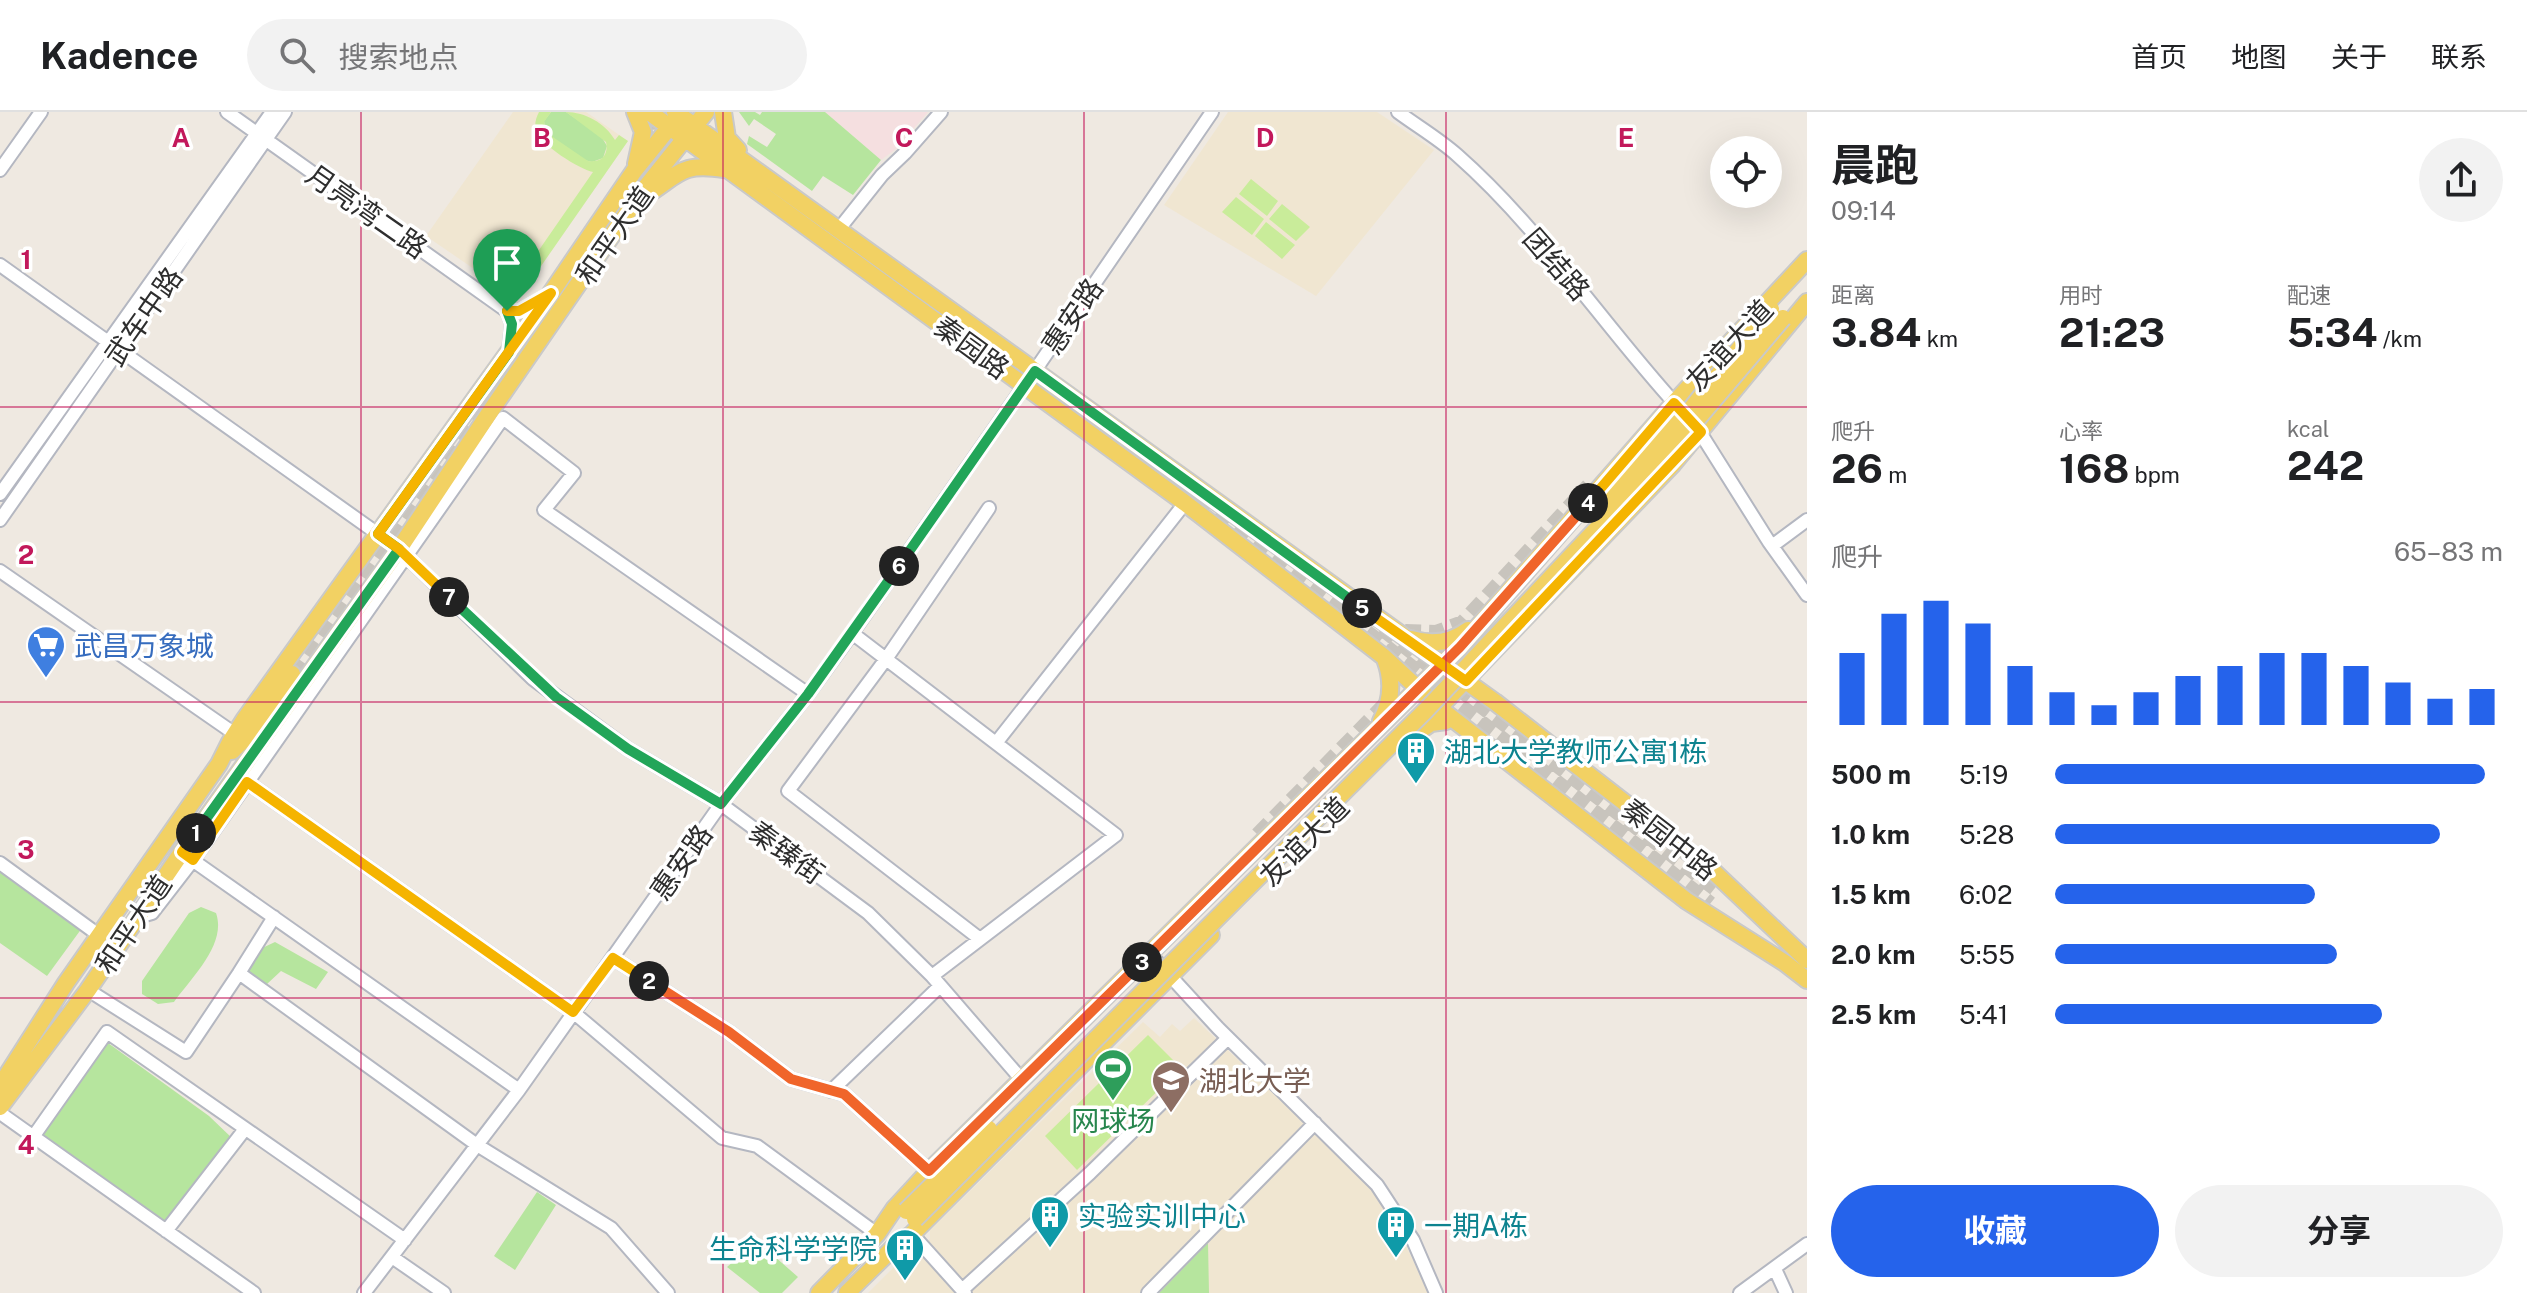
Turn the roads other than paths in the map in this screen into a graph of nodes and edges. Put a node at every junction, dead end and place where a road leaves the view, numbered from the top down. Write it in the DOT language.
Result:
graph roads {
  1 [pos="41,112"];
  2 [pos="227,112"];
  3 [pos="272,112"];
  4 [pos="285,112"];
  5 [pos="635,112"];
  6 [pos="649,112"];
  7 [pos="706,112"];
  8 [pos="723,112"];
  9 [pos="941,112"];
  10 [pos="1212,112"];
  11 [pos="1398,112"];
  12 [pos="676,117"];
  13 [pos="689,133"];
  14 [pos="261,136"];
  15 [pos="0,170"];
  16 [pos="726,170"];
  17 [pos="634,171"];
  18 [pos="761,173"];
  19 [pos="641,193"];
  20 [pos="839,229"];
  21 [pos="1807,260"];
  22 [pos="0,265"];
  23 [pos="1790,278"];
  24 [pos="551,293"];
  25 [pos="1807,301"];
  26 [pos="507,311"];
  27 [pos="1777,314"];
  28 [pos="107,341"];
  29 [pos="120,350"];
  30 [pos="509,352"];
  31 [pos="1030,378"];
  32 [pos="1674,403"];
  33 [pos="1658,423"];
  34 [pos="1701,432"];
  35 [pos="1589,486"];
  36 [pos="0,494"];
  37 [pos="1185,503"];
  38 [pos="989,508"];
  39 [pos="0,520"];
  40 [pos="1807,520"];
  41 [pos="378,534"];
  42 [pos="1772,546"];
  43 [pos="403,553"];
  44 [pos="0,571"];
  45 [pos="1516,585"];
  46 [pos="1807,595"];
  47 [pos="852,633"];
  48 [pos="1401,636"];
  49 [pos="1503,644"];
  50 [pos="1384,657"];
  51 [pos="886,659"];
  52 [pos="1446,667"];
  53 [pos="292,674"];
  54 [pos="1466,681"];
  55 [pos="1417,689"];
  56 [pos="808,694"];
  57 [pos="1495,702"];
  58 [pos="1439,708"];
  59 [pos="1464,726"];
  60 [pos="235,734"];
  61 [pos="1371,735"];
  62 [pos="1405,741"];
  63 [pos="996,743"];
  64 [pos="219,764"];
  65 [pos="247,782"];
  66 [pos="721,804"];
  67 [pos="188,856"];
  68 [pos="0,863"];
  69 [pos="1218,876"];
  70 [pos="1712,896"];
  71 [pos="1193,911"];
  72 [pos="274,917"];
  73 [pos="100,936"];
  74 [pos="980,939"];
  75 [pos="1150,954"];
  76 [pos="613,958"];
  77 [pos="1796,958"];
  78 [pos="239,973"];
  79 [pos="1171,976"];
  80 [pos="1807,980"];
  81 [pos="936,981"];
  82 [pos="88,990"];
  83 [pos="573,1012"];
  84 [pos="1228,1038"];
  85 [pos="1022,1080"];
  86 [pos="0,1086"];
  87 [pos="519,1090"];
  88 [pos="831,1091"];
  89 [pos="0,1107"];
  90 [pos="0,1113"];
  91 [pos="1315,1123"];
  92 [pos="245,1129"];
  93 [pos="33,1137"];
  94 [pos="477,1145"];
  95 [pos="929,1171"];
  96 [pos="911,1221"];
  97 [pos="166,1231"];
  98 [pos="877,1234"];
  99 [pos="405,1240"];
  100 [pos="1807,1244"];
  101 [pos="392,1257"];
  102 [pos="1775,1269"];
  103 [pos="964,1292"];
  104 [pos="254,1293"];
  105 [pos="364,1293"];
  106 [pos="444,1293"];
  107 [pos="668,1293"];
  108 [pos="819,1293"];
  109 [pos="847,1293"];
  110 [pos="1148,1293"];
  111 [pos="1436,1293"];
  112 [pos="1740,1293"];
  113 [pos="1786,1293"];
  1 -- 15 [label="street"];
  2 -- 14 [label="street, 月亮湾二路"];
  3 -- 14 [label="street, 武车中路"];
  4 -- 14 [label="street, 武车中路"];
  5 -- 17 [label="main road"];
  6 -- 12 [label="main road, 秦园路"];
  7 -- 13 [label="main road, 和平大道"];
  8 -- 18 [label="main road"];
  9 -- 20 [label="street"];
  10 -- 31 [label="street, 惠安路"];
  11 -- 32 [label="street, 团结路"];
  12 -- 13 [label="main road, 秦园路"];
  12 -- 17 [label="main road, 和平大道"];
  13 -- 16 [label="main road, 秦园路"];
  13 -- 18 [label="main road, 秦园路"];
  13 -- 19 [label="main road, 和平大道"];
  14 -- 26 [label="street, 月亮湾二路"];
  14 -- 28 [label="street, 武车中路"];
  14 -- 29 [label="street, 武车中路"];
  16 -- 19 [label="main road"];
  16 -- 31 [label="main road, 秦园路"];
  17 -- 24 [label="main road, 和平大道"];
  18 -- 20 [label="main road, 秦园路"];
  19 -- 43 [label="main road, 和平大道"];
  20 -- 31 [label="main road, 秦园路"];
  21 -- 23 [label="main road, 友谊大道"];
  22 -- 28 [label="street, 秦臻街"];
  23 -- 27 [label="main road"];
  23 -- 32 [label="main road, 友谊大道"];
  24 -- 26 [label="street"];
  24 -- 30 [label="main road, 和平大道"];
  25 -- 27 [label="main road"];
  25 -- 34 [label="main road, 友谊大道"];
  26 -- 30 [label="street"];
  27 -- 96 [label="main road, bridge"];
  28 -- 29 [label="street, 秦臻街"];
  28 -- 36 [label="street, 武车中路"];
  29 -- 39 [label="street, 武车中路"];
  29 -- 41 [label="street, 秦臻街"];
  30 -- 41 [label="main road, 和平大道"];
  31 -- 37 [label="main road, 秦园路"];
  31 -- 47 [label="street, 惠安路"];
  31 -- 48 [label="main road, 秦园路"];
  32 -- 33 [label="main road, 友谊大道"];
  32 -- 34 [label="street, 团结路"];
  33 -- 35 [label="main road"];
  33 -- 45 [label="main road, 友谊大道"];
  34 -- 42 [label="street, 团结路"];
  34 -- 49 [label="main road, 友谊大道"];
  37 -- 50 [label="main road, 秦园路"];
  37 -- 63 [label="street"];
  38 -- 51 [label="street"];
  40 -- 42 [label="street"];
  41 -- 43 [label="street, 秦臻街"];
  41 -- 60 [label="main road, 和平大道"];
  42 -- 46 [label="street, 团结路"];
  43 -- 56 [label="street"];
  43 -- 65 [label="street"];
  43 -- 66 [label="street, 秦臻街"];
  43 -- 67 [label="main road, 和平大道"];
  44 -- 60 [label="street"];
  45 -- 48 [label="main road"];
  45 -- 52 [label="main road, 友谊大道"];
  47 -- 51 [label="street"];
  47 -- 56 [label="street, 惠安路"];
  48 -- 52 [label="main road, 秦园路"];
  49 -- 54 [label="main road, 友谊大道"];
  49 -- 57 [label="main road"];
  50 -- 55 [label="main road, 秦园路"];
  50 -- 61 [label="main road"];
  51 -- 63 [label="street"];
  51 -- 74 [label="street"];
  52 -- 54 [label="main road, 秦园中路"];
  52 -- 55 [label="main road, 友谊大道"];
  53 -- 64 [label="main road"];
  54 -- 57 [label="main road, 秦园中路"];
  54 -- 58 [label="main road, 友谊大道"];
  55 -- 58 [label="main road, 秦园路"];
  55 -- 61 [label="main road, 友谊大道"];
  56 -- 66 [label="street, 惠安路"];
  57 -- 77 [label="main road, 秦园中路"];
  58 -- 59 [label="main road, 秦园中路"];
  58 -- 62 [label="main road, 友谊大道"];
  59 -- 62 [label="main road"];
  59 -- 77 [label="main road, 秦园中路"];
  60 -- 64 [label="main road, 和平大道"];
  61 -- 71 [label="main road, 友谊大道"];
  62 -- 79 [label="main road, 友谊大道"];
  63 -- 74 [label="street"];
  64 -- 73 [label="main road, 和平大道"];
  65 -- 67 [label="street"];
  65 -- 83 [label="street"];
  66 -- 76 [label="street, 惠安路"];
  66 -- 81 [label="street, 秦臻街"];
  67 -- 72 [label="street"];
  67 -- 82 [label="main road, 和平大道"];
  68 -- 73 [label="street"];
  69 -- 71 [label="main road"];
  70 -- 77 [label="main road"];
  71 -- 75 [label="main road, 友谊大道"];
  72 -- 78 [label="street"];
  72 -- 87 [label="street"];
  73 -- 86 [label="main road, 和平大道"];
  74 -- 81 [label="street"];
  75 -- 79 [label="street"];
  75 -- 85 [label="main road, 友谊大道"];
  76 -- 83 [label="street, 惠安路"];
  76 -- 88 [label="street"];
  77 -- 80 [label="main road, 秦园中路"];
  78 -- 82 [label="street"];
  78 -- 94 [label="street"];
  79 -- 84 [label="street"];
  79 -- 96 [label="main road, 友谊大道"];
  81 -- 85 [label="street, 秦臻街"];
  81 -- 88 [label="street"];
  82 -- 89 [label="main road, 和平大道"];
  83 -- 87 [label="street, 惠安路"];
  83 -- 98 [label="street"];
  84 -- 91 [label="street"];
  84 -- 103 [label="street"];
  85 -- 95 [label="main road, 友谊大道"];
  87 -- 94 [label="street, 惠安路"];
  88 -- 95 [label="street"];
  90 -- 93 [label="street"];
  91 -- 110 [label="street"];
  91 -- 111 [label="street"];
  92 -- 93 [label="street"];
  92 -- 97 [label="street"];
  92 -- 99 [label="street"];
  93 -- 97 [label="street"];
  94 -- 99 [label="street, 惠安路"];
  94 -- 107 [label="street"];
  95 -- 98 [label="main road, 友谊大道"];
  96 -- 98 [label="main road"];
  96 -- 103 [label="street"];
  96 -- 109 [label="main road"];
  97 -- 104 [label="street"];
  98 -- 108 [label="main road, 友谊大道"];
  99 -- 101 [label="street, 惠安路"];
  100 -- 102 [label="street"];
  101 -- 105 [label="street, 惠安路"];
  101 -- 106 [label="street"];
  102 -- 112 [label="street"];
  102 -- 113 [label="street"];
}
